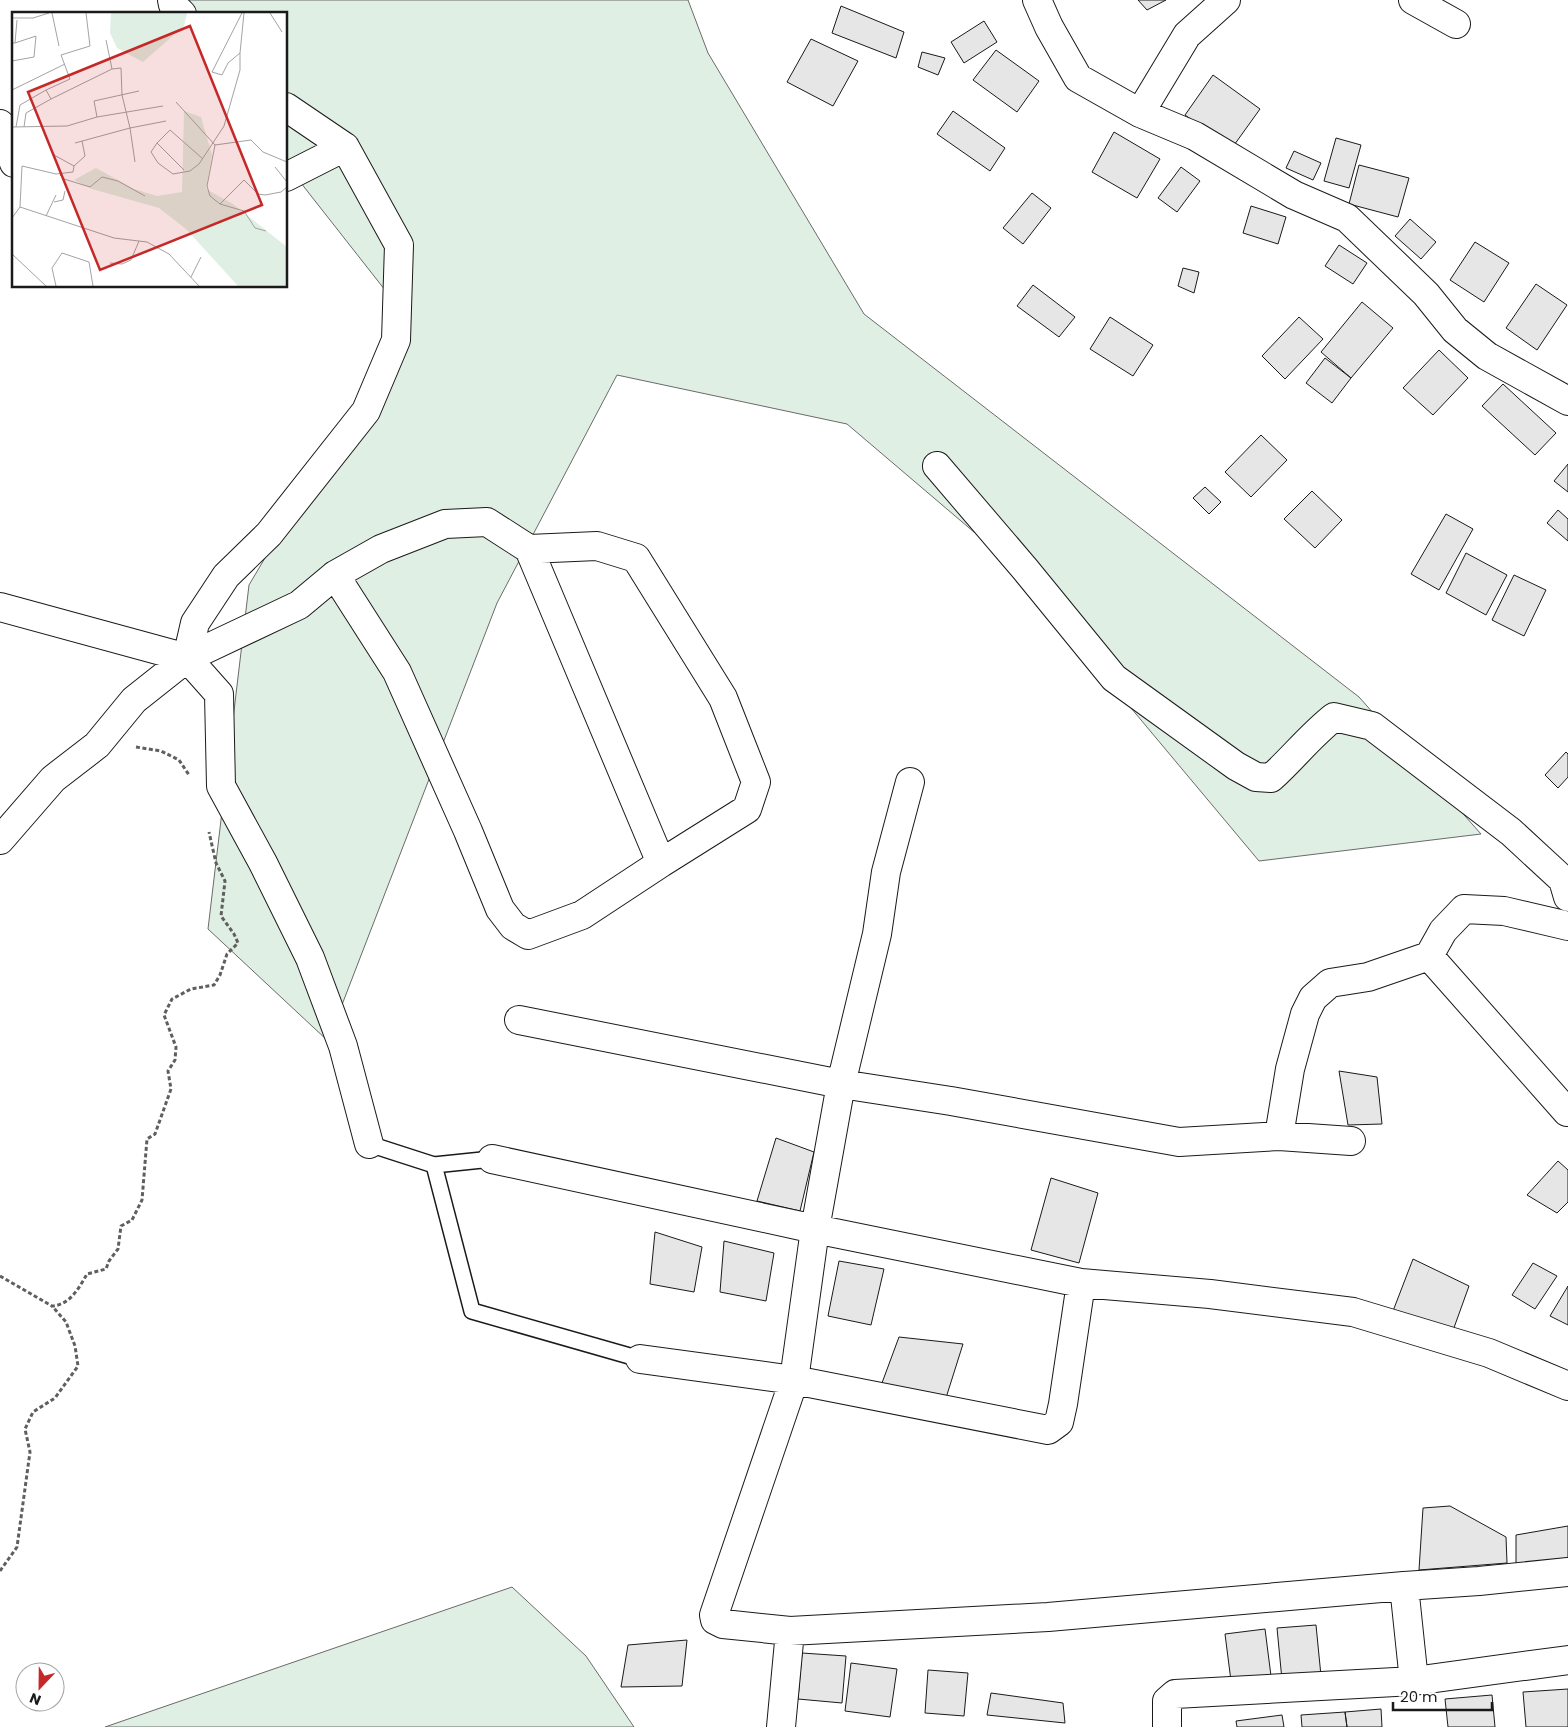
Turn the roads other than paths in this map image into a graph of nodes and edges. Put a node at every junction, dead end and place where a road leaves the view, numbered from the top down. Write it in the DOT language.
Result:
graph roads {
  1 [pos="172,0"];
  2 [pos="1037,0"];
  3 [pos="1226,0"];
  4 [pos="1413,0"];
  5 [pos="180,12"];
  6 [pos="1456,24"];
  7 [pos="288,108"];
  8 [pos="1140,113"];
  9 [pos="0,124"];
  10 [pos="345,147"];
  11 [pos="12,157"];
  12 [pos="288,176"];
  13 [pos="1568,401"];
  14 [pos="937,466"];
  15 [pos="529,548"];
  16 [pos="335,575"];
  17 [pos="0,607"];
  18 [pos="187,658"];
  19 [pos="910,782"];
  20 [pos="0,840"];
  21 [pos="661,863"];
  22 [pos="1568,897"];
  23 [pos="1568,926"];
  24 [pos="1429,956"];
  25 [pos="518,1020"];
  26 [pos="841,1084"];
  27 [pos="1567,1112"];
  28 [pos="1279,1136"];
  29 [pos="1350,1141"];
  30 [pos="369,1144"];
  31 [pos="492,1159"];
  32 [pos="434,1166"];
  33 [pos="815,1228"];
  34 [pos="1081,1283"];
  35 [pos="640,1359"];
  36 [pos="794,1380"];
  37 [pos="1568,1386"];
  38 [pos="1568,1572"];
  39 [pos="1404,1586"];
  40 [pos="790,1631"];
  41 [pos="1568,1660"];
  42 [pos="1414,1681"];
  43 [pos="781,1727"];
  44 [pos="1167,1727"];
  1 -- 5 [label="street"];
  2 -- 8 [label="street"];
  3 -- 8 [label="street"];
  4 -- 6 [label="street"];
  7 -- 10 [label="street"];
  8 -- 13 [label="street"];
  9 -- 11 [label="street"];
  10 -- 12 [label="street"];
  10 -- 18 [label="street"];
  14 -- 22 [label="street"];
  15 -- 16 [label="street"];
  15 -- 21 [label="street"];
  15 -- 21 [label="street"];
  16 -- 18 [label="street"];
  16 -- 21 [label="street"];
  17 -- 18 [label="street"];
  18 -- 20 [label="street"];
  18 -- 30 [label="street"];
  19 -- 26 [label="street"];
  23 -- 24 [label="street"];
  24 -- 27 [label="street"];
  24 -- 28 [label="street"];
  25 -- 26 [label="street"];
  26 -- 28 [label="street"];
  26 -- 33 [label="street"];
  28 -- 29 [label="street"];
  30 -- 32 [label="lane"];
  31 -- 32 [label="lane"];
  31 -- 33 [label="street"];
  32 -- 35 [label="lane"];
  33 -- 34 [label="street"];
  33 -- 36 [label="street"];
  34 -- 36 [label="street"];
  34 -- 37 [label="street"];
  35 -- 36 [label="street"];
  36 -- 40 [label="street"];
  38 -- 39 [label="street"];
  39 -- 40 [label="street"];
  39 -- 42 [label="street"];
  40 -- 43 [label="street"];
  41 -- 42 [label="street"];
  42 -- 44 [label="street"];
}
